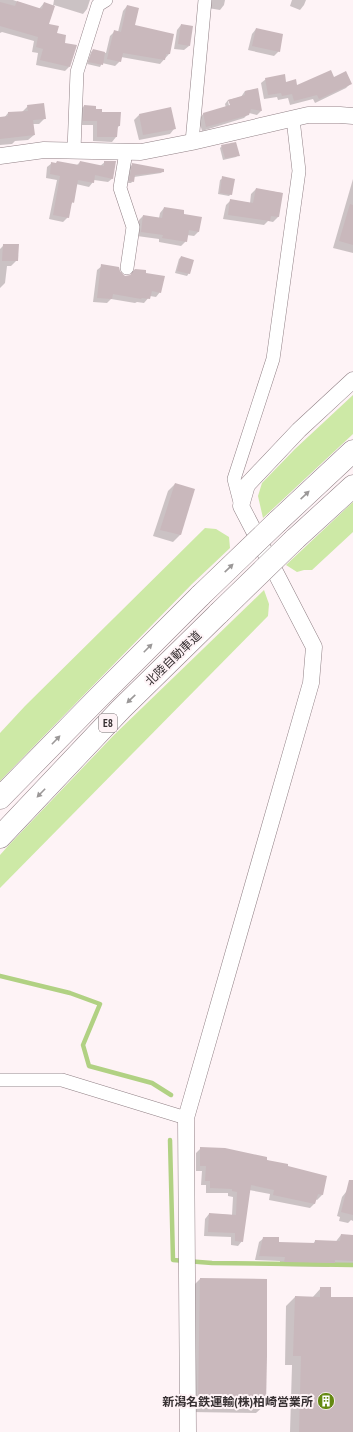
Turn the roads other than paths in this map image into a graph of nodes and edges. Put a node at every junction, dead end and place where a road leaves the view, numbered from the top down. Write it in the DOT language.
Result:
graph roads {
  1 [pos="106,0"];
  2 [pos="205,0"];
  3 [pos="353,116"];
  4 [pos="292,119"];
  5 [pos="192,142"];
  6 [pos="74,150"];
  7 [pos="126,152"];
  8 [pos="0,156"];
  9 [pos="127,268"];
  10 [pos="353,380"];
  11 [pos="353,451"];
  12 [pos="353,486"];
  13 [pos="241,506"];
  14 [pos="0,798"];
  15 [pos="0,837"];
  16 [pos="0,1080"];
  17 [pos="186,1118"];
  18 [pos="188,1432"];
  1 -- 6 [label="street"];
  2 -- 5 [label="street"];
  3 -- 4 [label="street"];
  4 -- 5 [label="street"];
  4 -- 13 [label="street"];
  5 -- 7 [label="street"];
  6 -- 7 [label="street"];
  6 -- 8 [label="street"];
  7 -- 9 [label="street"];
  10 -- 13 [label="street"];
  14 -- 11 [label="highway, 北陸自動車道 / E8, one-way, bridge"];
  12 -- 15 [label="highway, 北陸自動車道 / E8, one-way, bridge"];
  13 -- 17 [label="street"];
  16 -- 17 [label="street"];
  17 -- 18 [label="street"];
}
